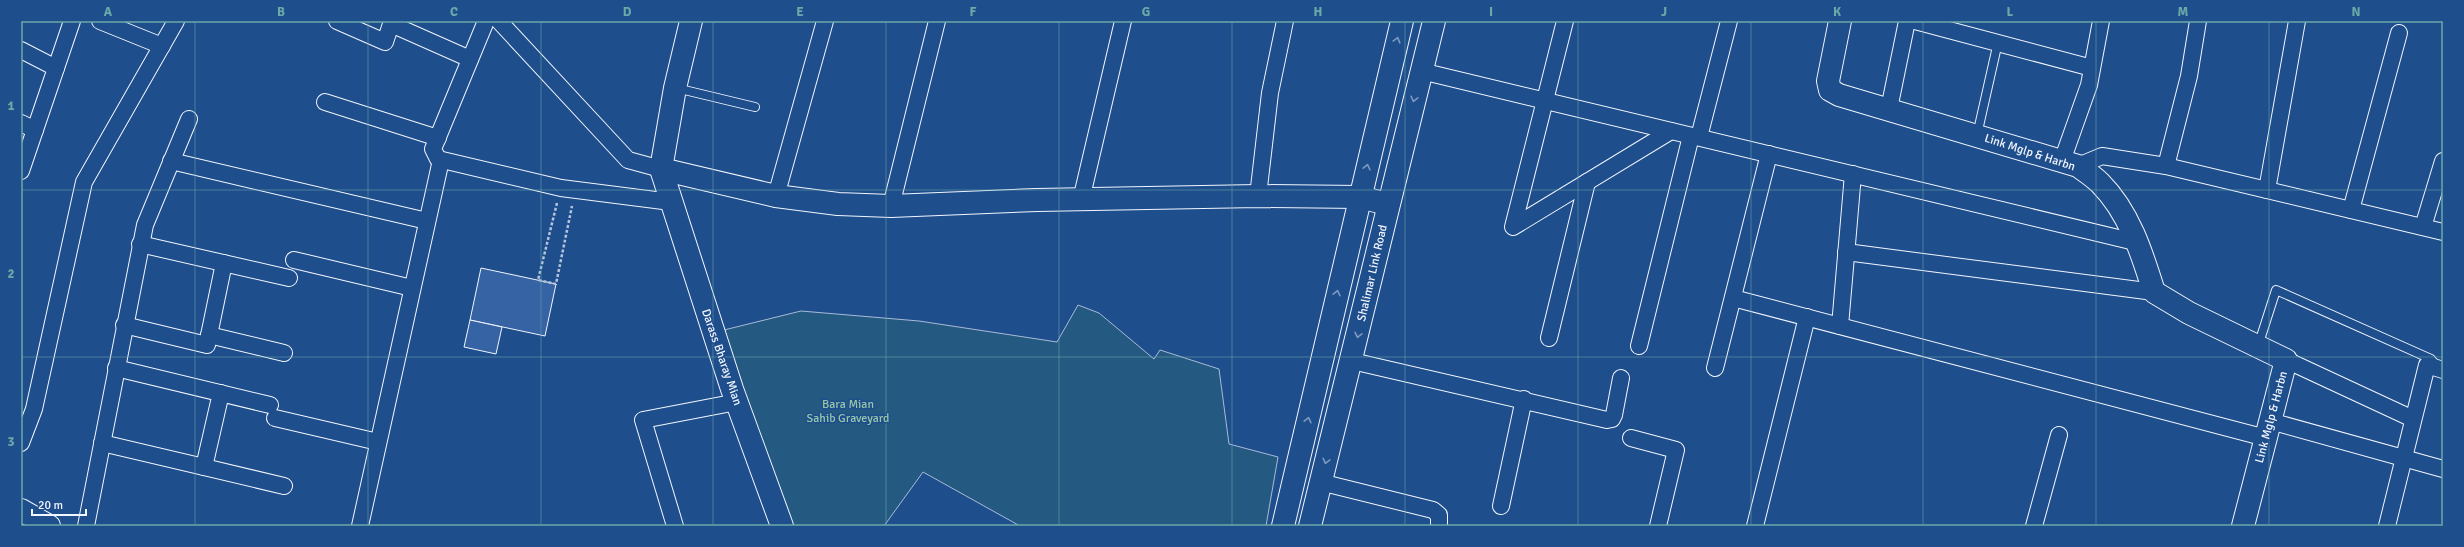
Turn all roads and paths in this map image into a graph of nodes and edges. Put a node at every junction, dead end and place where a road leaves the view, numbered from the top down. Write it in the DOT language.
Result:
graph roads {
  1 [pos="72,21"];
  2 [pos="100,21"];
  3 [pos="176,21"];
  4 [pos="337,21"];
  5 [pos="486,21"];
  6 [pos="499,21"];
  7 [pos="691,21"];
  8 [pos="825,21"];
  9 [pos="937,21"];
  10 [pos="1123,21"];
  11 [pos="1286,21"];
  12 [pos="1402,21"];
  13 [pos="1434,21"];
  14 [pos="1565,21"];
  15 [pos="1729,21"];
  16 [pos="1840,21"];
  17 [pos="1907,21"];
  18 [pos="1915,21"];
  19 [pos="2101,21"];
  20 [pos="2198,21"];
  21 [pos="2297,21"];
  22 [pos="2399,34"];
  23 [pos="1998,42"];
  24 [pos="162,46"];
  25 [pos="21,50"];
  26 [pos="470,59"];
  27 [pos="56,68"];
  28 [pos="2092,68"];
  29 [pos="1421,71"];
  30 [pos="675,88"];
  31 [pos="1543,100"];
  32 [pos="325,102"];
  33 [pos="755,107"];
  34 [pos="1889,109"];
  35 [pos="189,119"];
  36 [pos="28,126"];
  37 [pos="1671,131"];
  38 [pos="1977,136"];
  39 [pos="1695,137"];
  40 [pos="438,138"];
  41 [pos="1769,154"];
  42 [pos="441,160"];
  43 [pos="2443,161"];
  44 [pos="171,162"];
  45 [pos="2070,163"];
  46 [pos="2166,166"];
  47 [pos="21,172"];
  48 [pos="1853,174"];
  49 [pos="1587,182"];
  50 [pos="666,186"];
  51 [pos="568,189"];
  52 [pos="2267,190"];
  53 [pos="776,196"];
  54 [pos="1258,196"];
  55 [pos="1360,197"];
  56 [pos="1081,200"];
  57 [pos="1388,204"];
  58 [pos="891,206"];
  59 [pos="2351,210"];
  60 [pos="427,221"];
  61 [pos="2423,227"];
  62 [pos="2443,232"];
  63 [pos="2139,243"];
  64 [pos="140,244"];
  65 [pos="1846,252"];
  66 [pos="294,260"];
  67 [pos="224,264"];
  68 [pos="289,278"];
  69 [pos="412,288"];
  70 [pos="2154,292"];
  71 [pos="1732,298"];
  72 [pos="1807,317"];
  73 [pos="124,325"];
  74 [pos="1840,326"];
  75 [pos="209,335"];
  76 [pos="1549,338"];
  77 [pos="1639,346"];
  78 [pos="2258,346"];
  79 [pos="284,353"];
  80 [pos="2286,360"];
  81 [pos="1352,361"];
  82 [pos="116,368"];
  83 [pos="1715,368"];
  84 [pos="2440,369"];
  85 [pos="1621,378"];
  86 [pos="221,393"];
  87 [pos="1524,399"];
  88 [pos="737,402"];
  89 [pos="2413,418"];
  90 [pos="2268,429"];
  91 [pos="2059,435"];
  92 [pos="1631,438"];
  93 [pos="378,442"];
  94 [pos="21,443"];
  95 [pos="102,443"];
  96 [pos="2402,457"];
  97 [pos="204,467"];
  98 [pos="2443,469"];
  99 [pos="1320,482"];
  100 [pos="284,486"];
  101 [pos="1501,506"];
  102 [pos="21,510"];
  103 [pos="50,526"];
  104 [pos="86,526"];
  105 [pos="360,526"];
  106 [pos="675,526"];
  107 [pos="782,526"];
  108 [pos="1283,526"];
  109 [pos="1310,526"];
  110 [pos="1440,526"];
  111 [pos="1658,526"];
  112 [pos="1755,526"];
  113 [pos="2034,526"];
  114 [pos="2243,526"];
  115 [pos="2387,526"];
  1 -- 27 [label="street"];
  2 -- 24 [label="street"];
  3 -- 24 [label="street"];
  4 -- 26 [label="street"];
  5 -- 26 [label="street"];
  6 -- 50 [label="street"];
  7 -- 30 [label="street"];
  8 -- 53 [label="street"];
  9 -- 58 [label="street"];
  10 -- 56 [label="street"];
  11 -- 54 [label="street"];
  55 -- 12 [label="street, one-way"];
  13 -- 29 [label="street, Shalimar Link Road"];
  14 -- 31 [label="street"];
  15 -- 39 [label="street"];
  16 -- 34 [label="street, Link Mglp & Harbn"];
  17 -- 34 [label="street"];
  18 -- 23 [label="street"];
  19 -- 28 [label="street"];
  20 -- 46 [label="street"];
  21 -- 52 [label="street"];
  22 -- 59 [label="street"];
  23 -- 28 [label="street"];
  23 -- 38 [label="lane"];
  24 -- 94 [label="street"];
  25 -- 27 [label="street"];
  26 -- 40 [label="street"];
  27 -- 36 [label="street"];
  28 -- 45 [label="street"];
  29 -- 31 [label="street"];
  29 -- 57 [label="street, Shalimar Link Road, one-way"];
  30 -- 33 [label="lane"];
  30 -- 50 [label="street"];
  31 -- 37 [label="street"];
  31 -- 49 [label="street"];
  32 -- 40 [label="street"];
  34 -- 38 [label="street, Link Mglp & Harbn"];
  35 -- 44 [label="street"];
  36 -- 47 [label="street"];
  37 -- 39 [label="street"];
  37 -- 49 [label="street"];
  38 -- 45 [label="street, Link Mglp & Harbn"];
  39 -- 41 [label="street"];
  39 -- 77 [label="street"];
  40 -- 42 [label="street"];
  41 -- 48 [label="street"];
  41 -- 71 [label="street"];
  42 -- 51 [label="street"];
  42 -- 60 [label="street"];
  43 -- 61 [label="street"];
  44 -- 60 [label="street"];
  44 -- 64 [label="street"];
  45 -- 46 [label="street"];
  45 -- 63 [label="street, Link Mglp & Harbn"];
  46 -- 52 [label="street"];
  48 -- 63 [label="street"];
  48 -- 65 [label="street"];
  49 -- 76 [label="street"];
  50 -- 51 [label="street"];
  50 -- 53 [label="street"];
  50 -- 88 [label="street, Darass Bharay Mian"];
  51 -- 51 [label="path"];
  52 -- 59 [label="street"];
  53 -- 58 [label="street"];
  54 -- 55 [label="street"];
  54 -- 56 [label="street"];
  55 -- 57 [label="street"];
  108 -- 55 [label="street, one-way"];
  56 -- 58 [label="street"];
  57 -- 81 [label="street, Shalimar Link Road, one-way"];
  59 -- 61 [label="street"];
  60 -- 69 [label="street"];
  61 -- 62 [label="street"];
  63 -- 70 [label="street, Link Mglp & Harbn"];
  64 -- 67 [label="street"];
  64 -- 73 [label="street"];
  65 -- 70 [label="street"];
  65 -- 74 [label="street"];
  66 -- 69 [label="street"];
  67 -- 68 [label="street"];
  67 -- 75 [label="street"];
  69 -- 93 [label="street"];
  70 -- 78 [label="street, Link Mglp & Harbn"];
  71 -- 72 [label="street"];
  71 -- 83 [label="street"];
  72 -- 74 [label="street"];
  72 -- 112 [label="street"];
  73 -- 75 [label="street"];
  73 -- 82 [label="street"];
  74 -- 90 [label="street"];
  75 -- 79 [label="street"];
  78 -- 80 [label="street, Link Mglp & Harbn"];
  78 -- 84 [label="lane"];
  80 -- 89 [label="street"];
  80 -- 90 [label="street, Link Mglp & Harbn"];
  81 -- 87 [label="street"];
  81 -- 99 [label="street, Shalimar Link Road, one-way"];
  82 -- 86 [label="street"];
  82 -- 95 [label="street"];
  84 -- 89 [label="street"];
  85 -- 87 [label="street"];
  86 -- 93 [label="street"];
  86 -- 97 [label="street"];
  87 -- 101 [label="street"];
  88 -- 106 [label="street"];
  88 -- 107 [label="street, Darass Bharay Mian"];
  89 -- 96 [label="street"];
  90 -- 96 [label="street"];
  90 -- 114 [label="street, Link Mglp & Harbn"];
  91 -- 113 [label="street"];
  92 -- 111 [label="street"];
  93 -- 105 [label="street"];
  95 -- 97 [label="street"];
  95 -- 104 [label="street"];
  96 -- 98 [label="street"];
  96 -- 115 [label="street"];
  97 -- 100 [label="street"];
  99 -- 109 [label="street, Shalimar Link Road"];
  99 -- 110 [label="street"];
  102 -- 103 [label="street"];
}
